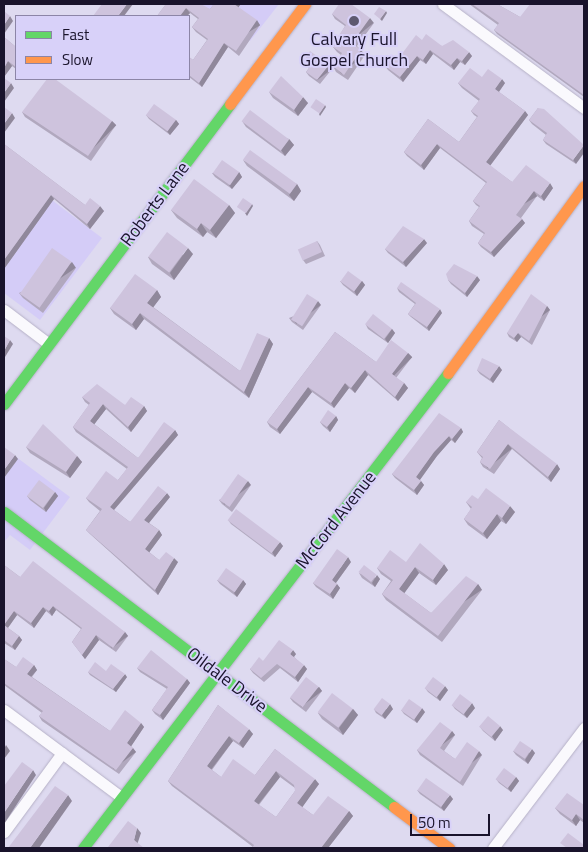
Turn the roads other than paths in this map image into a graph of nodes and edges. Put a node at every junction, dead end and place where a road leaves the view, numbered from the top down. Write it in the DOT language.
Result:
graph roads {
  1 [pos="305,4"];
  2 [pos="443,4"];
  3 [pos="584,108"];
  4 [pos="584,186"];
  5 [pos="4,310"];
  6 [pos="49,344"];
  7 [pos="4,404"];
  8 [pos="4,512"];
  9 [pos="217,672"];
  10 [pos="4,710"];
  11 [pos="584,728"];
  12 [pos="62,753"];
  13 [pos="121,797"];
  14 [pos="4,832"];
  15 [pos="82,848"];
  16 [pos="449,848"];
  17 [pos="493,848"];
  1 -- 6 [label="street, Roberts Lane"];
  2 -- 3 [label="street"];
  4 -- 9 [label="street, McCord Avenue"];
  5 -- 6 [label="street"];
  6 -- 7 [label="street, Roberts Lane"];
  8 -- 9 [label="street, Oildale Drive"];
  9 -- 13 [label="street, McCord Avenue"];
  9 -- 16 [label="street, Oildale Drive"];
  10 -- 12 [label="street"];
  11 -- 17 [label="street"];
  12 -- 13 [label="street"];
  12 -- 14 [label="street"];
  13 -- 15 [label="street, McCord Avenue"];
}
